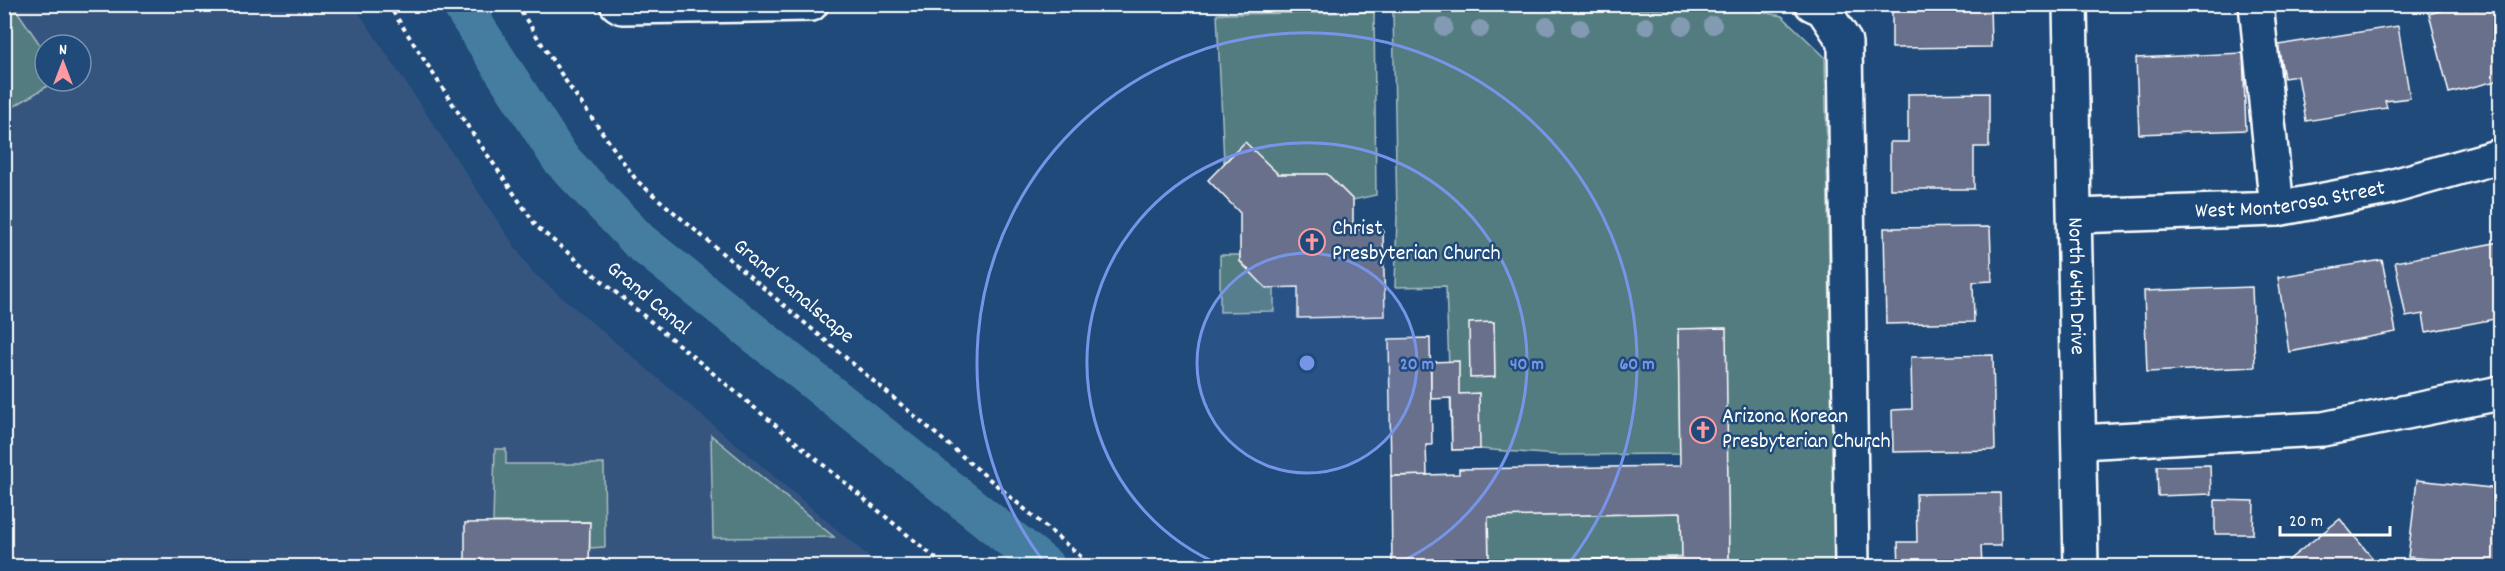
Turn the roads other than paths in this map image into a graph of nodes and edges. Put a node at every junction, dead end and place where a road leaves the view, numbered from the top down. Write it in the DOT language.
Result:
graph roads {
  1 [pos="617,4"];
  2 [pos="811,4"];
  3 [pos="1812,4"];
  4 [pos="2070,4"];
  5 [pos="2256,4"];
  6 [pos="2500,156"];
  7 [pos="2277,209"];
  8 [pos="2075,216"];
  9 [pos="2500,393"];
  10 [pos="2079,442"];
  11 [pos="1852,567"];
  12 [pos="2081,567"];
  1 -- 2 [label="street"];
  3 -- 11 [label="street"];
  4 -- 8 [label="street, North 64th Drive"];
  5 -- 7 [label="street"];
  6 -- 7 [label="street, West Monterosa Street"];
  7 -- 8 [label="street, West Monterosa Street"];
  8 -- 10 [label="street, North 64th Drive"];
  9 -- 10 [label="street"];
  10 -- 12 [label="street, North 64th Drive"];
}
